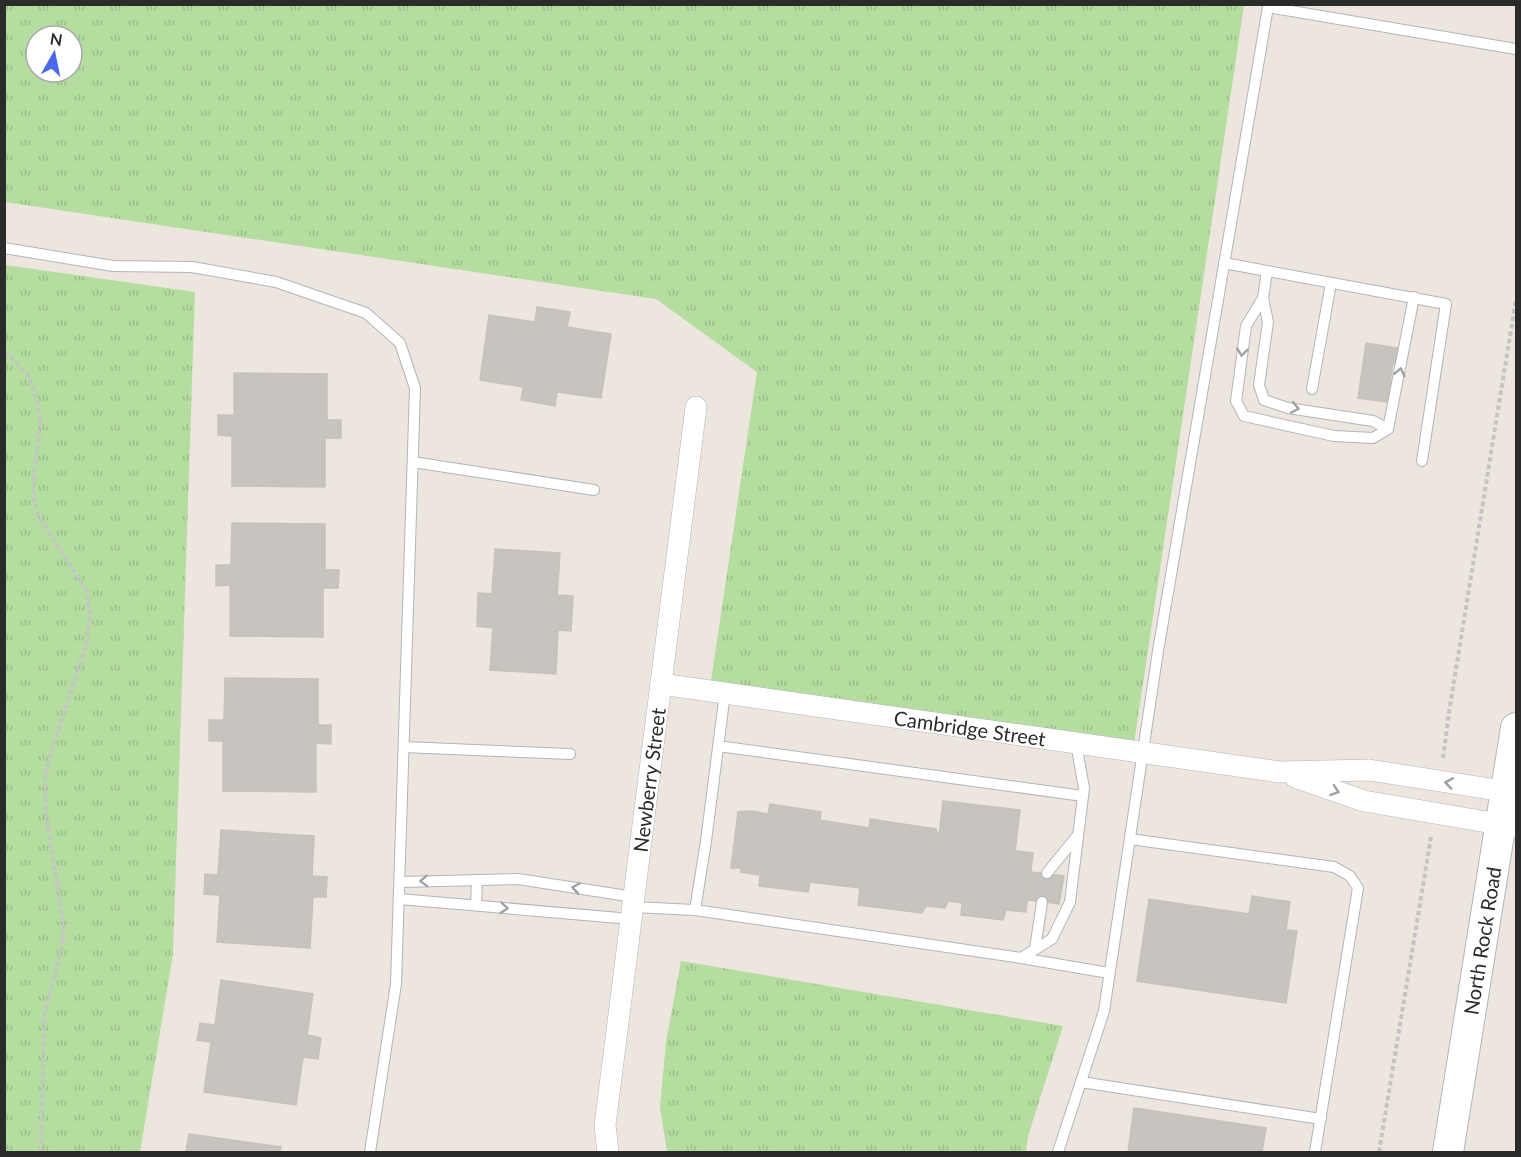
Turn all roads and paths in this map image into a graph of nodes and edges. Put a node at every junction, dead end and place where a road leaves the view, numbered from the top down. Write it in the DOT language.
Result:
graph roads {
  1 [pos="1516,50"];
  2 [pos="4,248"];
  3 [pos="1224,263"];
  4 [pos="1267,271"];
  5 [pos="1331,283"];
  6 [pos="1414,297"];
  7 [pos="1263,298"];
  8 [pos="1516,299"];
  9 [pos="4,353"];
  10 [pos="1312,389"];
  11 [pos="696,407"];
  12 [pos="1388,429"];
  13 [pos="1422,461"];
  14 [pos="412,462"];
  15 [pos="594,490"];
  16 [pos="661,684"];
  17 [pos="724,693"];
  18 [pos="1516,728"];
  19 [pos="1447,738"];
  20 [pos="1076,743"];
  21 [pos="718,746"];
  22 [pos="404,747"];
  23 [pos="1144,753"];
  24 [pos="570,754"];
  25 [pos="1280,772"];
  26 [pos="1511,792"];
  27 [pos="1083,796"];
  28 [pos="1509,826"];
  29 [pos="1077,836"];
  30 [pos="1130,839"];
  31 [pos="1430,846"];
  32 [pos="1047,873"];
  33 [pos="477,880"];
  34 [pos="400,882"];
  35 [pos="399,898"];
  36 [pos="1042,902"];
  37 [pos="476,905"];
  38 [pos="633,908"];
  39 [pos="695,910"];
  40 [pos="1035,949"];
  41 [pos="1021,958"];
  42 [pos="1109,973"];
  43 [pos="1081,1082"];
  44 [pos="1321,1119"];
  45 [pos="41,1152"];
  46 [pos="370,1152"];
  47 [pos="608,1152"];
  48 [pos="1058,1152"];
  49 [pos="1315,1152"];
  50 [pos="1379,1152"];
  51 [pos="1448,1152"];
  1 -- 3 [label="lane"];
  2 -- 14 [label="lane"];
  3 -- 4 [label="lane"];
  3 -- 23 [label="lane"];
  4 -- 5 [label="lane"];
  4 -- 7 [label="lane"];
  5 -- 6 [label="lane"];
  5 -- 10 [label="lane"];
  12 -- 6 [label="lane, one-way"];
  6 -- 13 [label="lane"];
  7 -- 12 [label="lane, one-way"];
  7 -- 12 [label="lane, one-way"];
  8 -- 19 [label="path"];
  9 -- 45 [label="path"];
  11 -- 16 [label="street, Newberry Street"];
  14 -- 15 [label="lane"];
  14 -- 22 [label="lane"];
  16 -- 17 [label="street, Cambridge Street"];
  16 -- 38 [label="street, Newberry Street"];
  17 -- 20 [label="street, Cambridge Street"];
  17 -- 21 [label="lane"];
  18 -- 26 [label="main road, North Rock Road"];
  20 -- 23 [label="street, Cambridge Street"];
  20 -- 27 [label="lane"];
  21 -- 27 [label="lane"];
  21 -- 39 [label="lane"];
  22 -- 24 [label="lane"];
  22 -- 34 [label="lane"];
  23 -- 25 [label="street, Cambridge Street"];
  23 -- 30 [label="lane"];
  26 -- 25 [label="street, Cambridge Street, one-way"];
  25 -- 28 [label="street, Cambridge Street, one-way"];
  26 -- 28 [label="main road, North Rock Road"];
  27 -- 29 [label="lane"];
  28 -- 51 [label="main road, North Rock Road"];
  29 -- 32 [label="lane"];
  29 -- 40 [label="lane"];
  30 -- 42 [label="lane"];
  30 -- 44 [label="lane"];
  31 -- 50 [label="path"];
  33 -- 34 [label="lane, one-way"];
  33 -- 37 [label="lane"];
  38 -- 33 [label="lane, one-way"];
  34 -- 35 [label="lane"];
  35 -- 37 [label="lane"];
  35 -- 46 [label="lane"];
  36 -- 40 [label="lane"];
  37 -- 38 [label="lane, one-way"];
  38 -- 39 [label="lane"];
  38 -- 47 [label="street, Newberry Street"];
  39 -- 41 [label="lane"];
  40 -- 41 [label="lane"];
  41 -- 42 [label="lane"];
  42 -- 43 [label="lane"];
  43 -- 44 [label="lane"];
  43 -- 48 [label="lane"];
  44 -- 49 [label="lane"];
}
